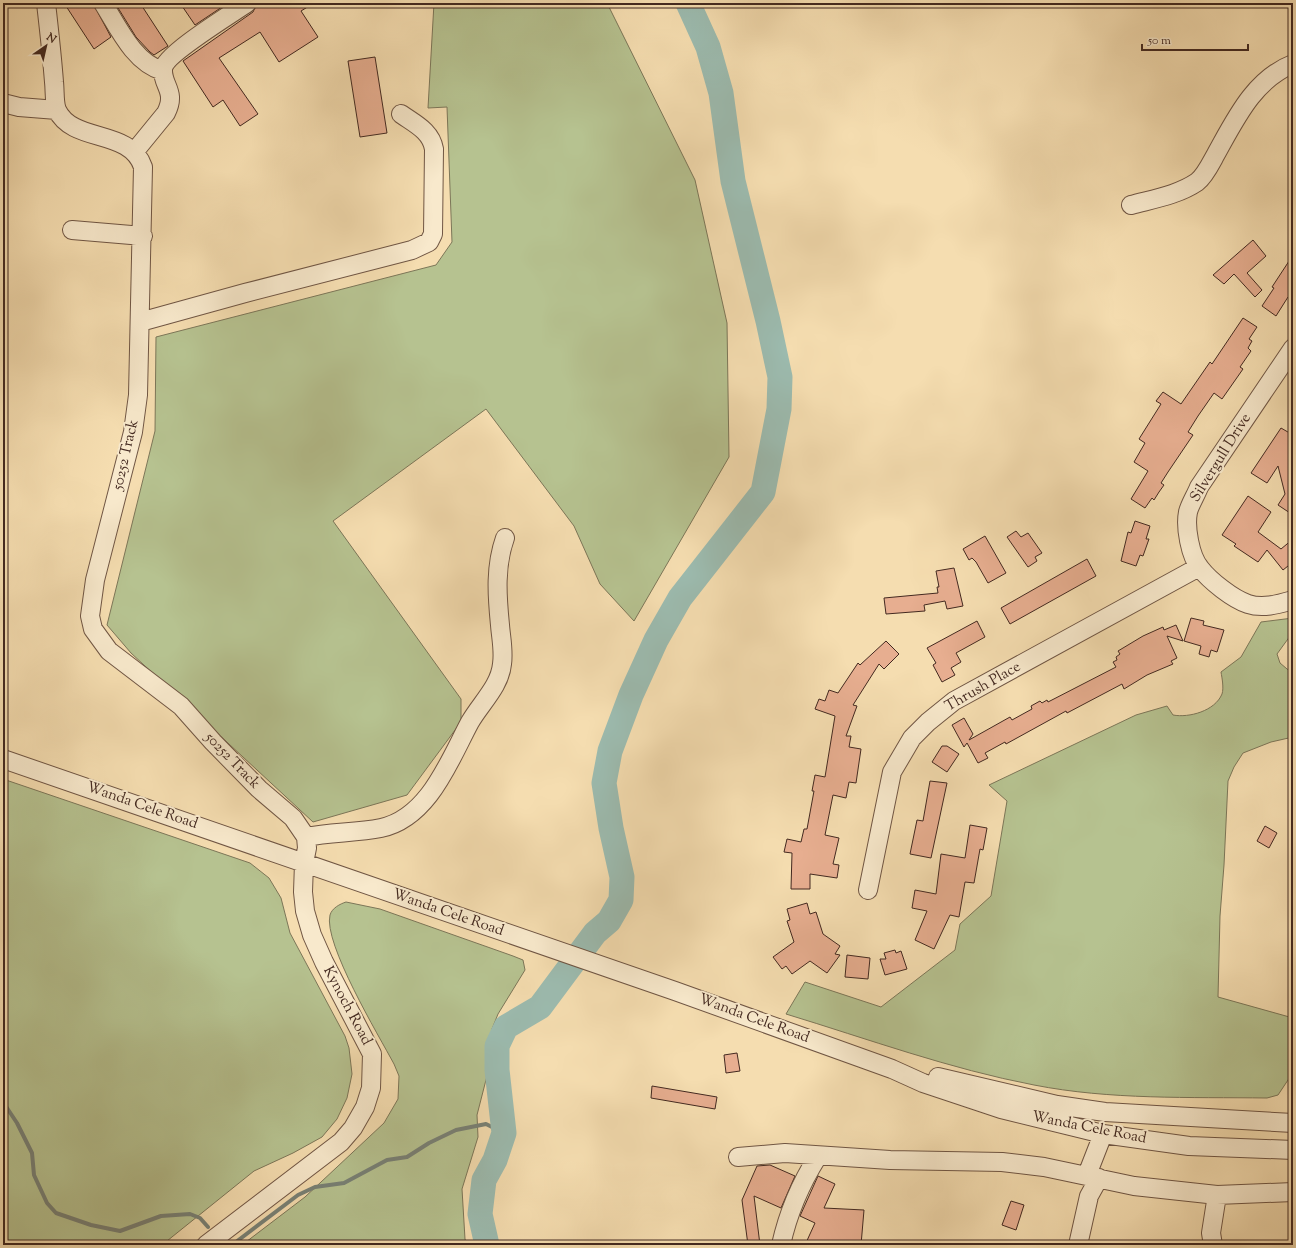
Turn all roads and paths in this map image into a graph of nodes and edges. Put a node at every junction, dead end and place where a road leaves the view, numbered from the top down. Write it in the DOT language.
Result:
graph roads {
  1 [pos="46,3"];
  2 [pos="103,3"];
  3 [pos="247,3"];
  4 [pos="1293,64"];
  5 [pos="163,70"];
  6 [pos="3,103"];
  7 [pos="57,110"];
  8 [pos="401,114"];
  9 [pos="135,152"];
  10 [pos="1131,205"];
  11 [pos="72,230"];
  12 [pos="143,236"];
  13 [pos="140,322"];
  14 [pos="1293,348"];
  15 [pos="505,538"];
  16 [pos="1199,568"];
  17 [pos="1293,600"];
  18 [pos="3,758"];
  19 [pos="306,837"];
  20 [pos="304,863"];
  21 [pos="868,890"];
  22 [pos="892,1069"];
  23 [pos="1293,1123"];
  24 [pos="1103,1134"];
  25 [pos="1293,1150"];
  26 [pos="818,1156"];
  27 [pos="738,1157"];
  28 [pos="1093,1177"];
  29 [pos="1293,1192"];
  30 [pos="1216,1196"];
  31 [pos="206,1245"];
  32 [pos="781,1245"];
  33 [pos="1078,1245"];
  34 [pos="1213,1245"];
  1 -- 7 [label="street"];
  2 -- 5 [label="street"];
  3 -- 5 [label="street"];
  4 -- 10 [label="street"];
  5 -- 9 [label="street"];
  6 -- 7 [label="street"];
  7 -- 9 [label="street"];
  8 -- 13 [label="street"];
  9 -- 12 [label="street, 50252 Track"];
  11 -- 12 [label="street"];
  12 -- 13 [label="street, 50252 Track"];
  13 -- 19 [label="street, 50252 Track"];
  14 -- 16 [label="street, Silvergull Drive"];
  15 -- 19 [label="street"];
  16 -- 17 [label="street, Silvergull Drive"];
  16 -- 21 [label="street, Thrush Place"];
  18 -- 20 [label="street, Wanda Cele Road"];
  19 -- 20 [label="street"];
  20 -- 22 [label="street, Wanda Cele Road"];
  20 -- 31 [label="street, Kynoch Road"];
  22 -- 23 [label="street, Wanda Cele Road"];
  22 -- 24 [label="street, Wanda Cele Road"];
  24 -- 25 [label="street, Wanda Cele Road"];
  24 -- 28 [label="street"];
  26 -- 27 [label="street"];
  26 -- 28 [label="street"];
  26 -- 32 [label="street"];
  28 -- 30 [label="street"];
  28 -- 33 [label="street"];
  29 -- 30 [label="street"];
  30 -- 34 [label="street"];
}
